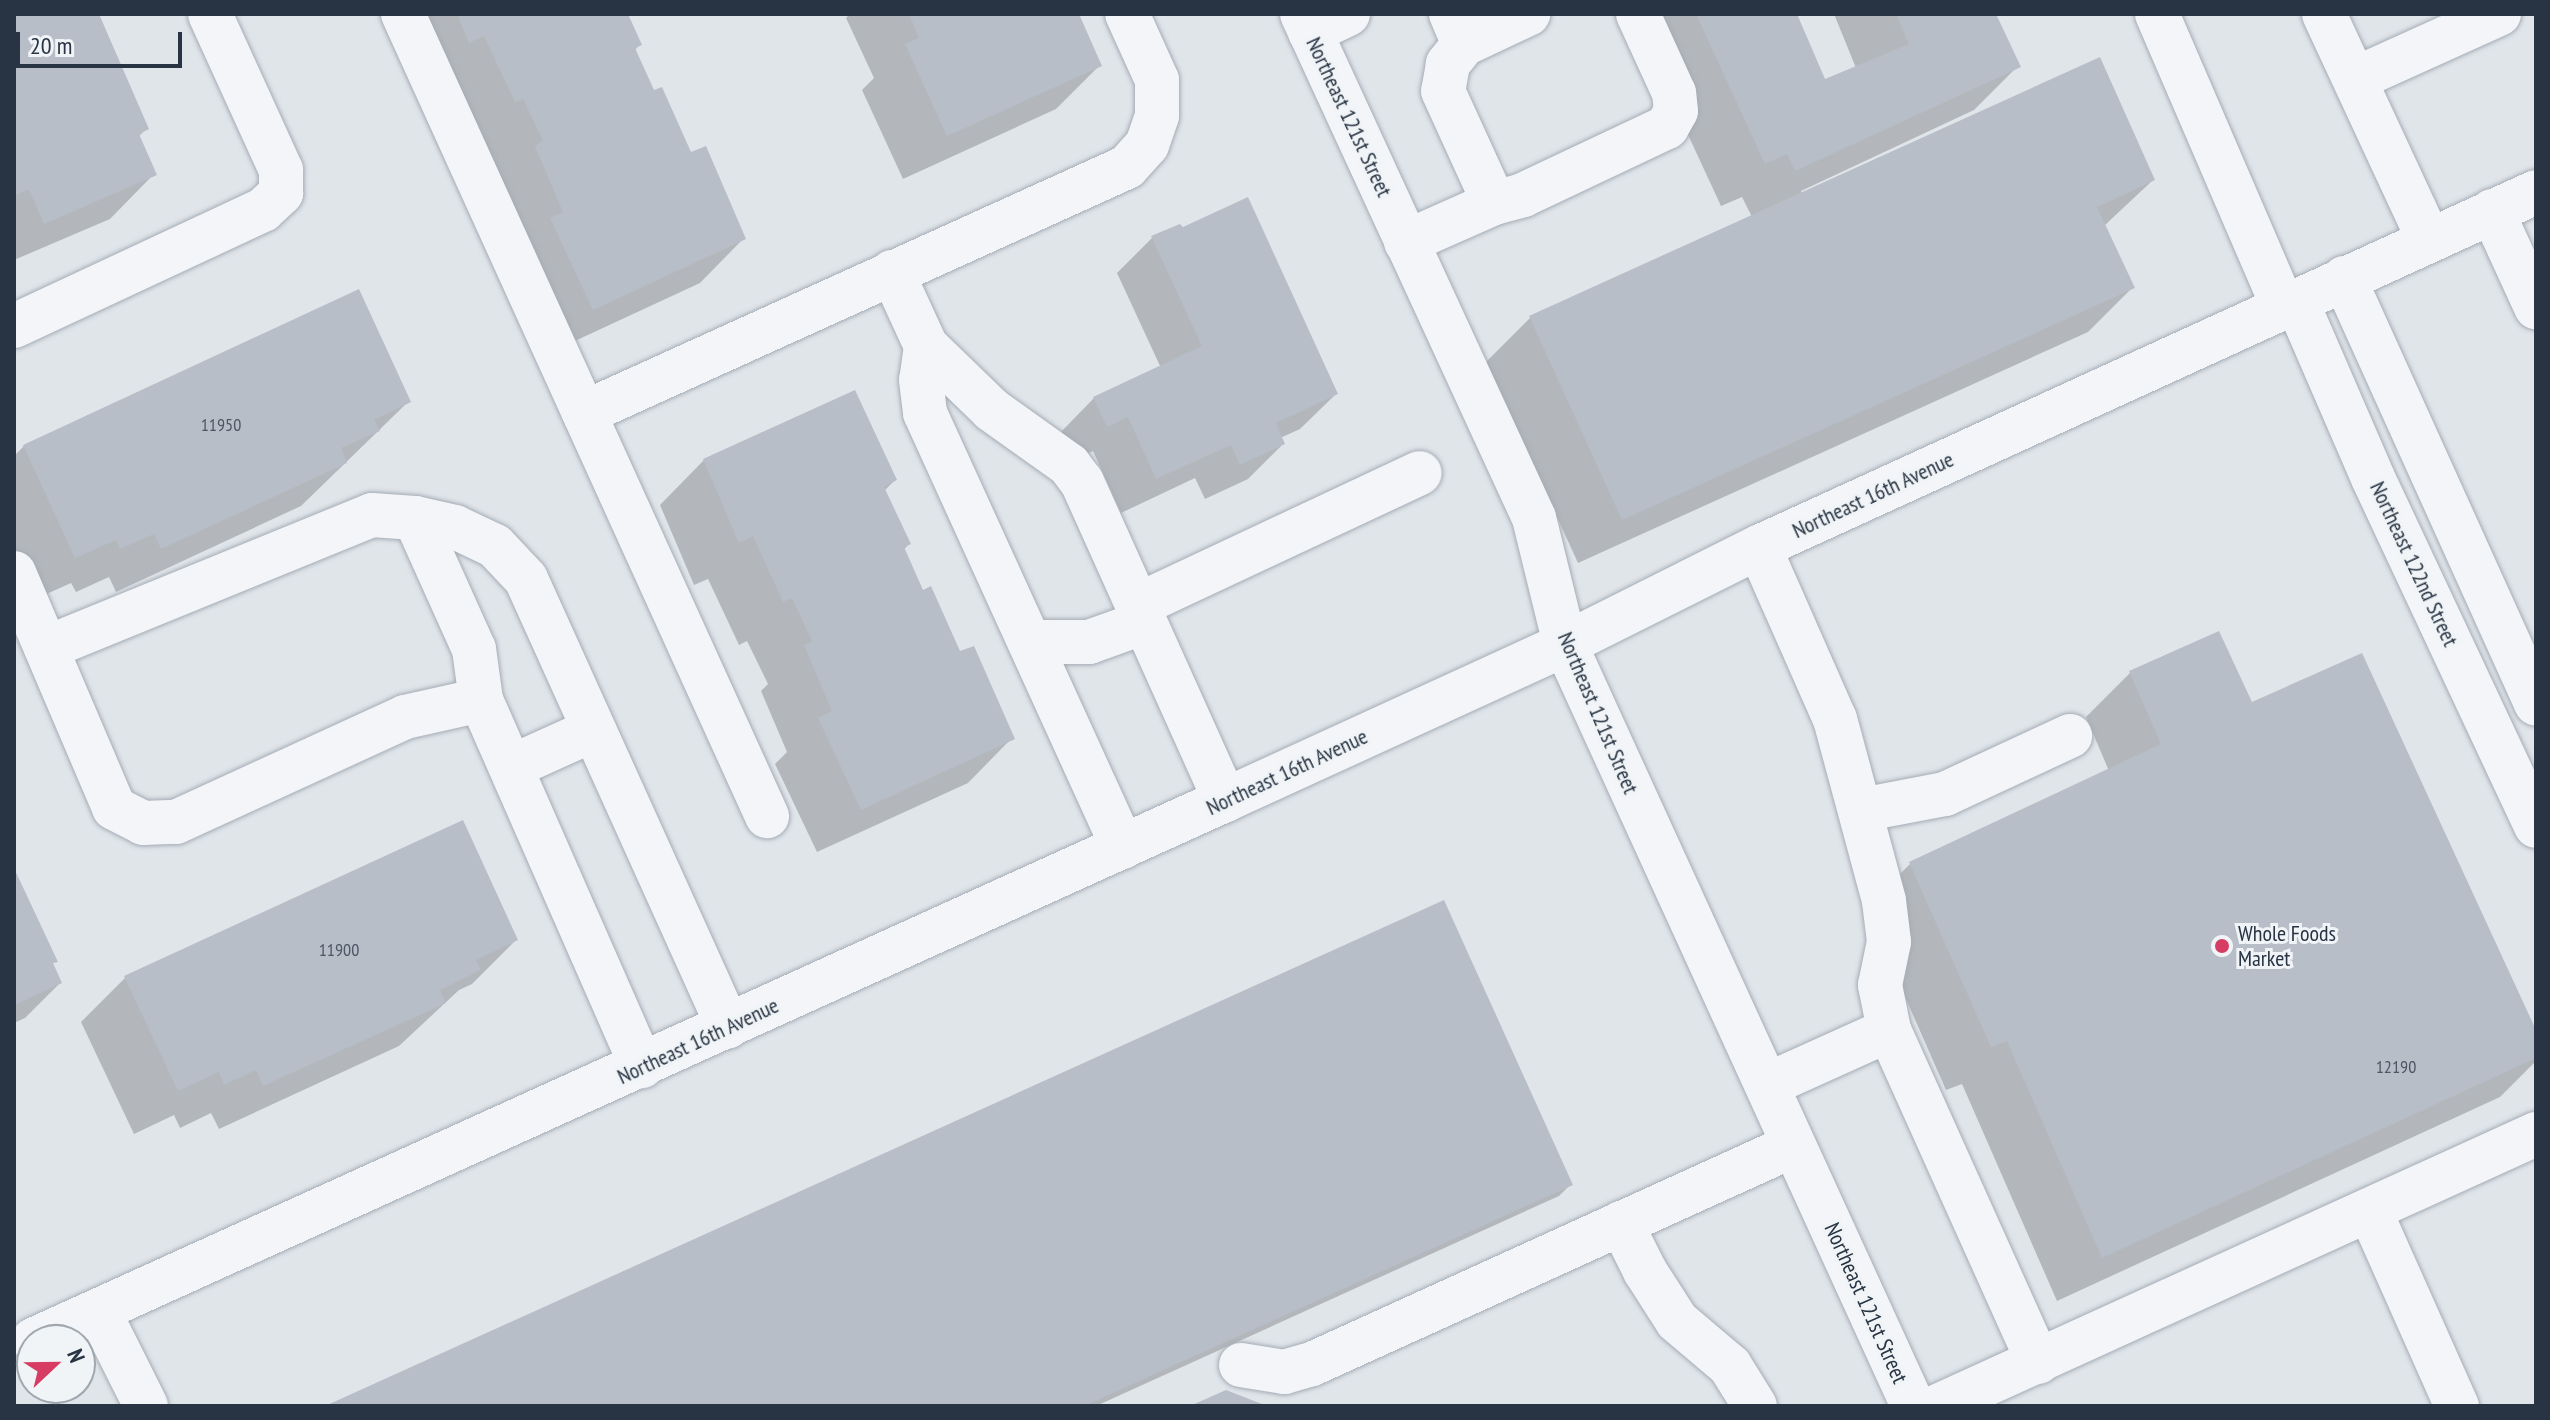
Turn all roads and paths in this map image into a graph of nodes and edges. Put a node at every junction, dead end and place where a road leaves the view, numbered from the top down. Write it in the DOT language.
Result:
graph roads {
  1 [pos="210,14"];
  2 [pos="403,14"];
  3 [pos="1127,14"];
  4 [pos="1528,14"];
  5 [pos="1638,14"];
  6 [pos="2157,14"];
  7 [pos="2324,14"];
  8 [pos="2499,14"];
  9 [pos="1320,20"];
  10 [pos="2441,26"];
  11 [pos="1458,29"];
  12 [pos="2355,79"];
  13 [pos="2536,192"];
  14 [pos="1494,203"];
  15 [pos="2492,211"];
  16 [pos="2429,240"];
  17 [pos="1406,242"];
  18 [pos="892,272"];
  19 [pos="2344,278"];
  20 [pos="2289,303"];
  21 [pos="2536,307"];
  22 [pos="14,326"];
  23 [pos="926,346"];
  24 [pos="584,413"];
  25 [pos="1420,473"];
  26 [pos="415,518"];
  27 [pos="1759,547"];
  28 [pos="14,573"];
  29 [pos="1138,605"];
  30 [pos="1030,642"];
  31 [pos="1565,644"];
  32 [pos="46,648"];
  33 [pos="2534,694"];
  34 [pos="481,700"];
  35 [pos="2484,712"];
  36 [pos="593,730"];
  37 [pos="2070,736"];
  38 [pos="511,767"];
  39 [pos="1225,800"];
  40 [pos="1861,810"];
  41 [pos="767,816"];
  42 [pos="2536,826"];
  43 [pos="1123,847"];
  44 [pos="728,1027"];
  45 [pos="1889,1030"];
  46 [pos="642,1066"];
  47 [pos="1767,1085"];
  48 [pos="2536,1134"];
  49 [pos="1794,1145"];
  50 [pos="2370,1211"];
  51 [pos="1621,1223"];
  52 [pos="99,1312"];
  53 [pos="70,1324"];
  54 [pos="2038,1362"];
  55 [pos="1241,1365"];
  56 [pos="146,1406"];
  57 [pos="1755,1406"];
  58 [pos="1913,1406"];
  59 [pos="1938,1406"];
  60 [pos="2457,1406"];
  1 -- 22 [label="street"];
  2 -- 24 [label="street"];
  3 -- 18 [label="street"];
  4 -- 11 [label="street"];
  5 -- 14 [label="street"];
  6 -- 20 [label="street, Northeast 122nd Street"];
  7 -- 12 [label="street"];
  8 -- 10 [label="street"];
  9 -- 17 [label="street, Northeast 121st Street"];
  10 -- 12 [label="street"];
  11 -- 14 [label="street"];
  12 -- 16 [label="street"];
  13 -- 15 [label="street, Northeast 16th Avenue"];
  14 -- 17 [label="street"];
  15 -- 16 [label="street, Northeast 16th Avenue"];
  15 -- 21 [label="street"];
  16 -- 19 [label="street, Northeast 16th Avenue"];
  17 -- 31 [label="street, Northeast 121st Street"];
  18 -- 23 [label="street"];
  18 -- 24 [label="street"];
  19 -- 20 [label="street, Northeast 16th Avenue"];
  19 -- 33 [label="street"];
  20 -- 27 [label="street, Northeast 16th Avenue"];
  20 -- 35 [label="street, Northeast 122nd Street"];
  23 -- 29 [label="street"];
  23 -- 30 [label="street"];
  24 -- 41 [label="street"];
  25 -- 29 [label="street"];
  26 -- 32 [label="street"];
  26 -- 34 [label="street"];
  26 -- 36 [label="street"];
  27 -- 31 [label="street, Northeast 16th Avenue"];
  27 -- 40 [label="street"];
  28 -- 32 [label="street"];
  29 -- 30 [label="street"];
  29 -- 39 [label="street"];
  30 -- 43 [label="street"];
  31 -- 39 [label="street, Northeast 16th Avenue"];
  31 -- 47 [label="street, Northeast 121st Street"];
  32 -- 34 [label="street"];
  33 -- 35 [label="street"];
  34 -- 38 [label="street"];
  35 -- 42 [label="street, Northeast 122nd Street"];
  36 -- 38 [label="street"];
  36 -- 44 [label="street"];
  37 -- 40 [label="street"];
  38 -- 46 [label="street"];
  39 -- 43 [label="street, Northeast 16th Avenue"];
  40 -- 45 [label="street"];
  43 -- 44 [label="street, Northeast 16th Avenue"];
  44 -- 46 [label="street, Northeast 16th Avenue"];
  45 -- 47 [label="street"];
  45 -- 54 [label="street"];
  46 -- 52 [label="street, Northeast 16th Avenue"];
  47 -- 49 [label="street, Northeast 121st Street"];
  48 -- 50 [label="street"];
  49 -- 51 [label="street"];
  49 -- 58 [label="street, Northeast 121st Street"];
  50 -- 54 [label="street"];
  50 -- 60 [label="street"];
  51 -- 55 [label="street"];
  51 -- 57 [label="street"];
  52 -- 53 [label="street, Northeast 16th Avenue"];
  52 -- 56 [label="street"];
  54 -- 59 [label="street"];
}
